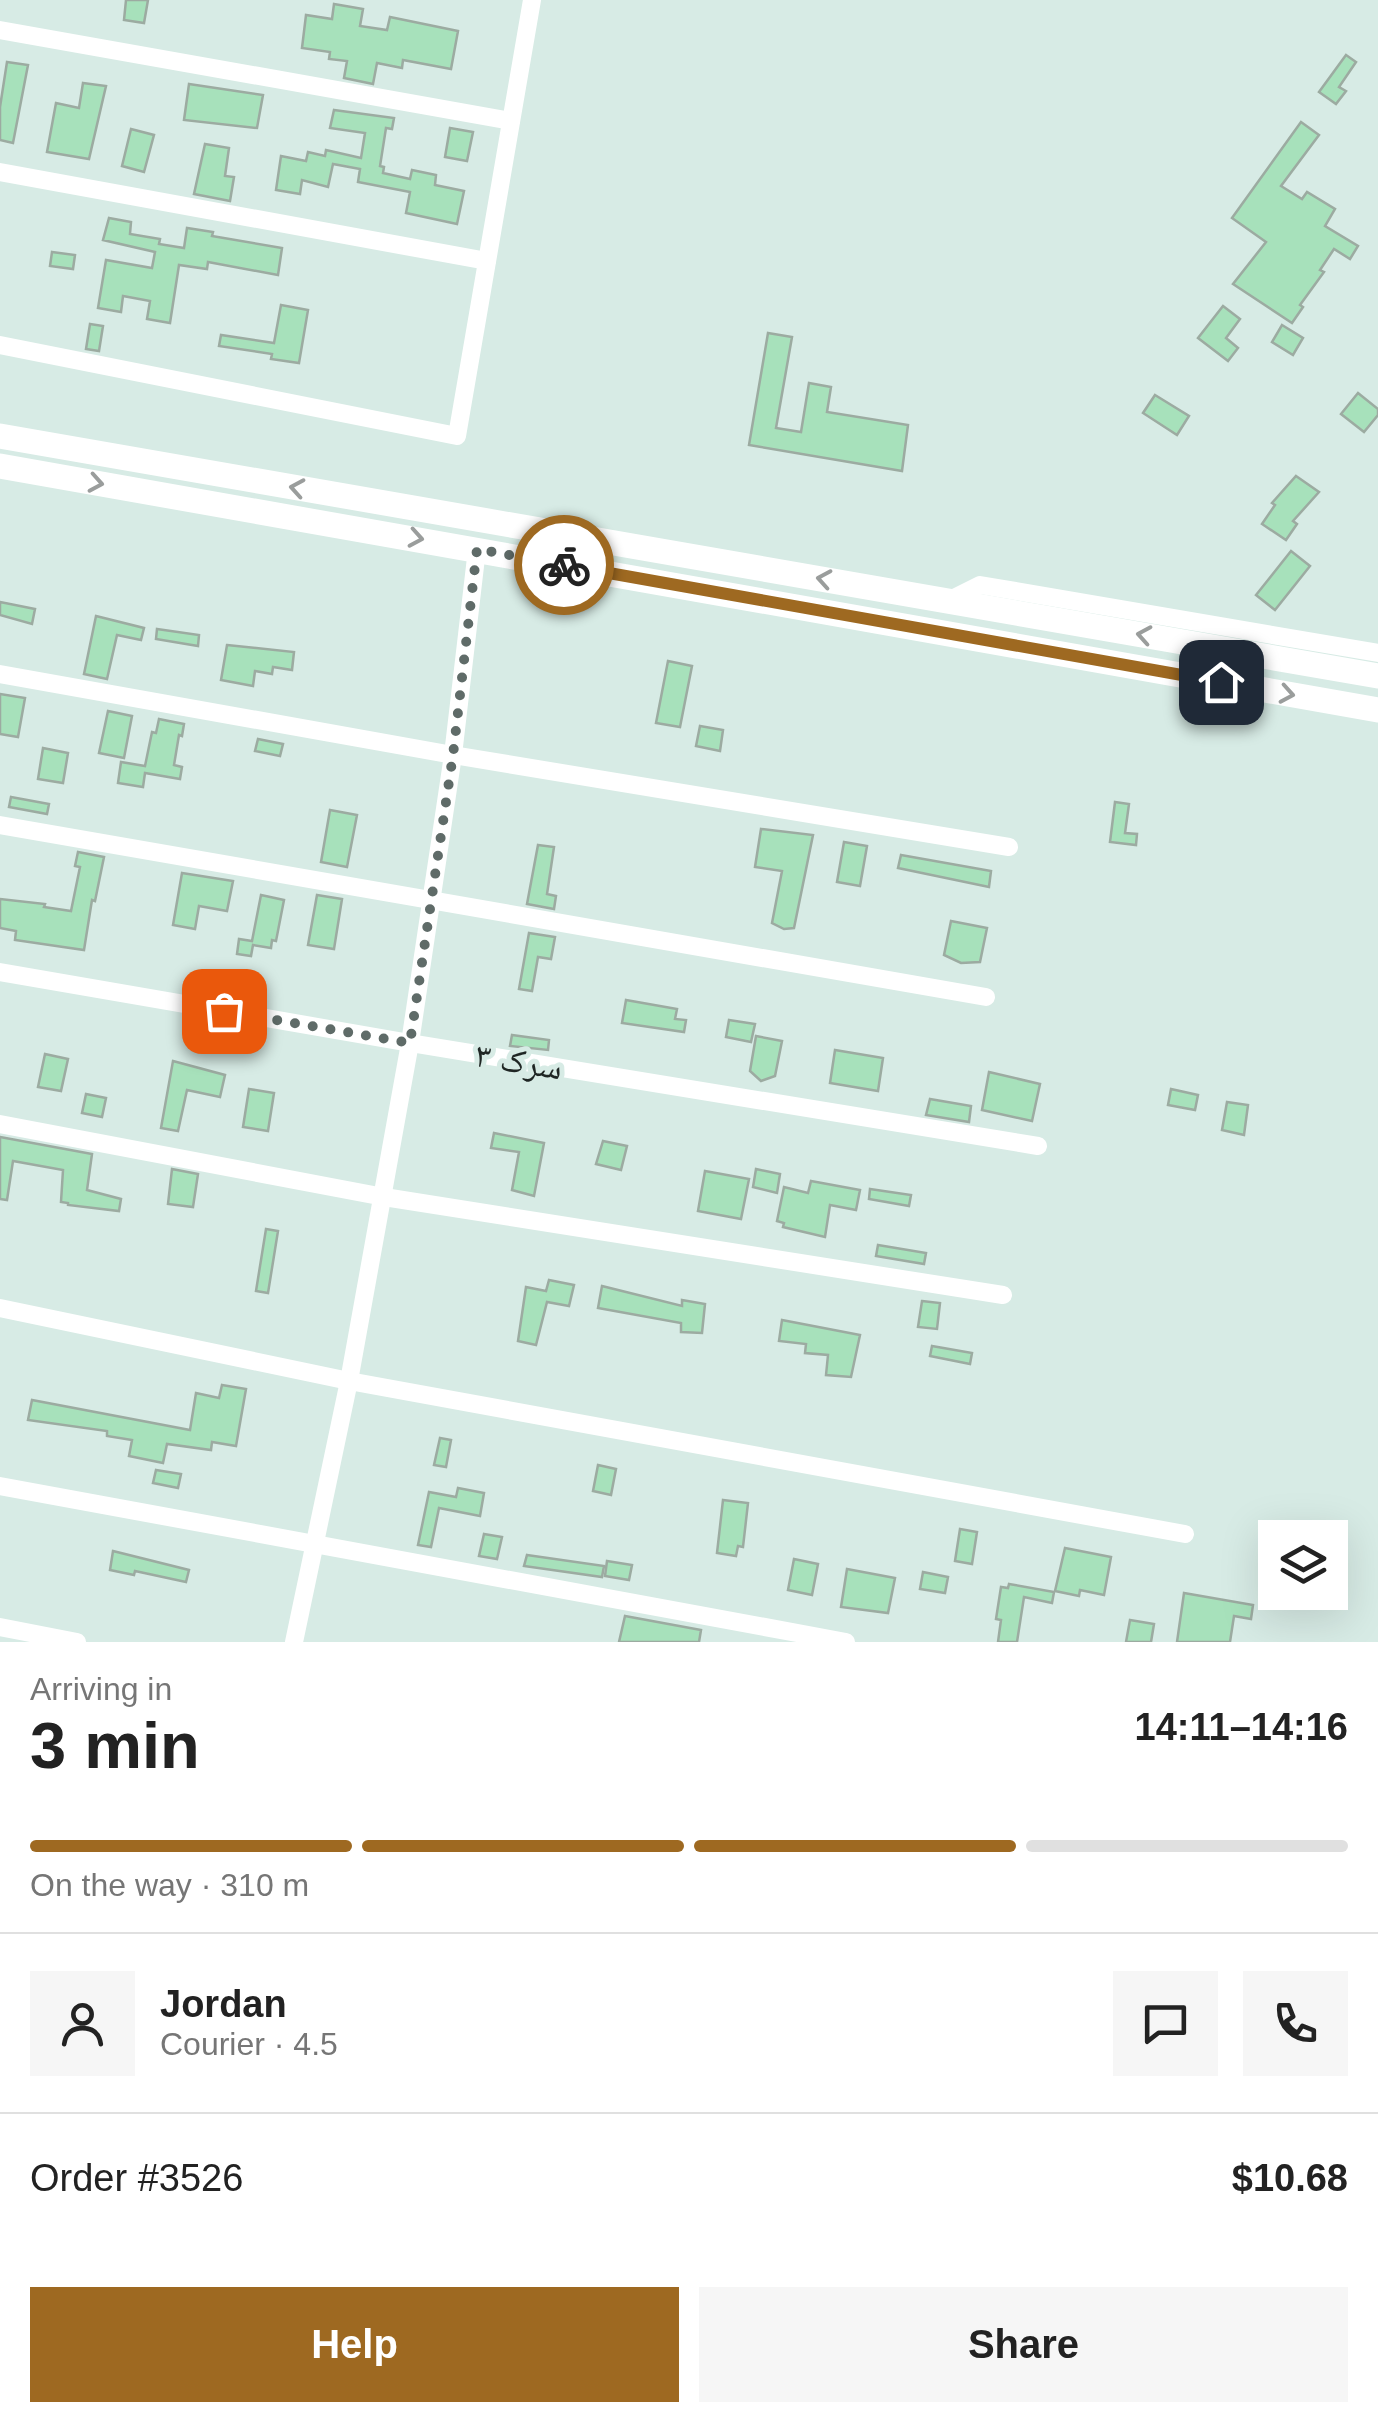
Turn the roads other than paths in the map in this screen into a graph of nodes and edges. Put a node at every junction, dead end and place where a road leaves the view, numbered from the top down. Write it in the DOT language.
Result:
graph roads {
  1 [pos="532,0"];
  2 [pos="0,30"];
  3 [pos="511,121"];
  4 [pos="0,172"];
  5 [pos="487,261"];
  6 [pos="0,345"];
  7 [pos="0,436"];
  8 [pos="0,466"];
  9 [pos="477,549"];
  10 [pos="948,601"];
  11 [pos="992,609"];
  12 [pos="985,641"];
  13 [pos="1378,653"];
  14 [pos="0,674"];
  15 [pos="1378,676"];
  16 [pos="1378,710"];
  17 [pos="453,755"];
  18 [pos="0,825"];
  19 [pos="1010,847"];
  20 [pos="431,901"];
  21 [pos="0,972"];
  22 [pos="986,998"];
  23 [pos="410,1043"];
  24 [pos="0,1124"];
  25 [pos="1038,1146"];
  26 [pos="384,1196"];
  27 [pos="1004,1295"];
  28 [pos="0,1308"];
  29 [pos="349,1381"];
  30 [pos="0,1486"];
  31 [pos="1185,1534"];
  32 [pos="316,1546"];
  33 [pos="0,1628"];
  34 [pos="76,1642"];
  35 [pos="294,1642"];
  36 [pos="846,1642"];
  1 -- 3 [label="street"];
  2 -- 3 [label="street"];
  3 -- 5 [label="street"];
  4 -- 5 [label="street"];
  5 -- 6 [label="street"];
  10 -- 7 [label="main road, one-way"];
  8 -- 9 [label="main road, one-way"];
  9 -- 12 [label="main road"];
  9 -- 17 [label="street"];
  10 -- 11 [label="main road"];
  10 -- 13 [label="street"];
  11 -- 12 [label="main road"];
  15 -- 11 [label="main road, one-way"];
  12 -- 16 [label="main road, one-way"];
  14 -- 17 [label="street"];
  17 -- 19 [label="street"];
  17 -- 20 [label="street"];
  18 -- 20 [label="street"];
  20 -- 22 [label="street"];
  20 -- 23 [label="street"];
  21 -- 23 [label="street, سرک ۳"];
  23 -- 25 [label="street, سرک ۳"];
  23 -- 26 [label="street"];
  24 -- 26 [label="street"];
  26 -- 27 [label="street"];
  26 -- 29 [label="street"];
  28 -- 29 [label="street"];
  29 -- 31 [label="street"];
  29 -- 32 [label="street"];
  30 -- 32 [label="street"];
  32 -- 35 [label="street"];
  32 -- 36 [label="street"];
  33 -- 34 [label="street"];
}
